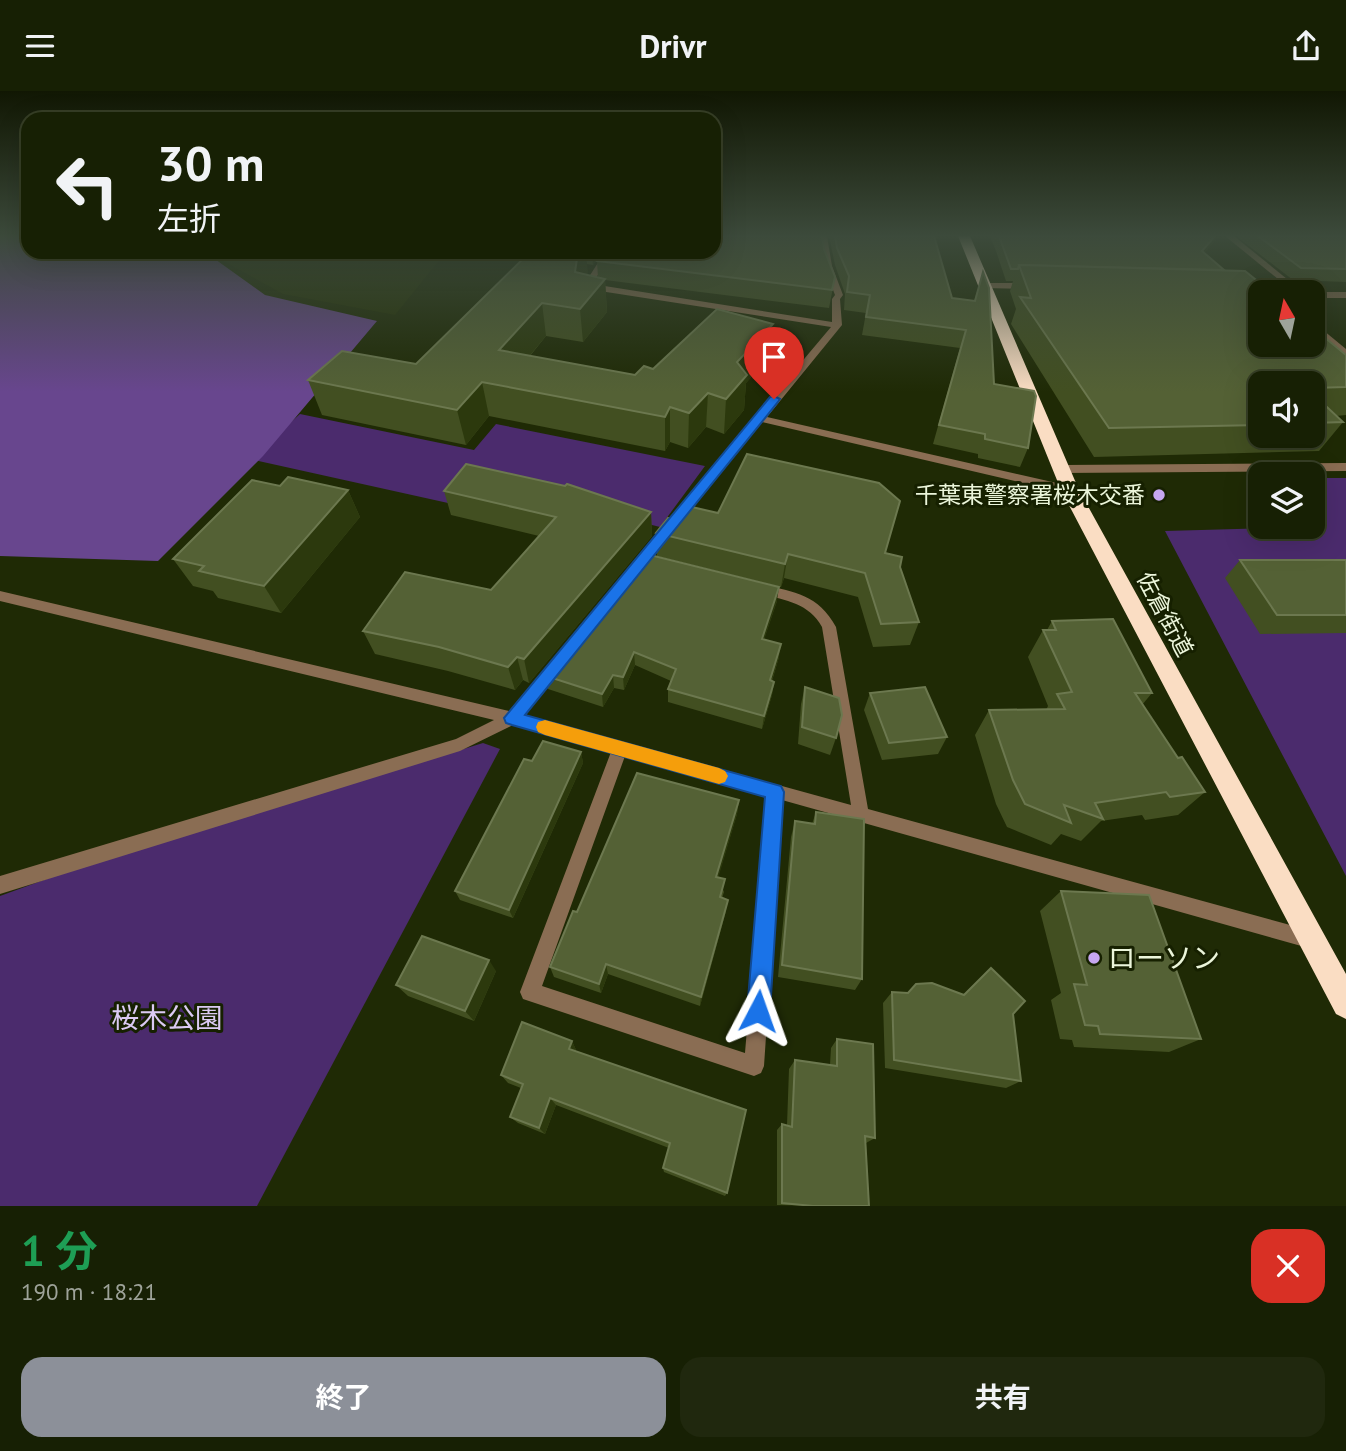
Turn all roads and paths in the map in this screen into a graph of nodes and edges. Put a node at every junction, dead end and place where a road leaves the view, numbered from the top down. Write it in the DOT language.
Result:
graph roads {
  1 [pos="600,288"];
  2 [pos="836,288"];
  3 [pos="986,288"];
  4 [pos="1325,295"];
  5 [pos="1346,295"];
  6 [pos="837,325"];
  7 [pos="1325,335"];
  8 [pos="1346,354"];
  9 [pos="759,418"];
  10 [pos="1346,467"];
  11 [pos="1062,469"];
  12 [pos="1070,490"];
  13 [pos="625,581"];
  14 [pos="750,587"];
  15 [pos="0,596"];
  16 [pos="564,655"];
  17 [pos="512,718"];
  18 [pos="620,748"];
  19 [pos="774,792"];
  20 [pos="861,816"];
  21 [pos="0,885"];
  22 [pos="1314,940"];
  23 [pos="1346,1005"];
  1 -- 6 [label="street"];
  2 -- 6 [label="street"];
  3 -- 11 [label="highway, 佐倉街道"];
  4 -- 5 [label="street"];
  6 -- 9 [label="street"];
  7 -- 8 [label="street"];
  9 -- 12 [label="street"];
  9 -- 13 [label="street"];
  10 -- 11 [label="street"];
  11 -- 12 [label="highway, 佐倉街道"];
  12 -- 22 [label="highway, 佐倉街道"];
  14 -- 20 [label="street"];
  15 -- 17 [label="street"];
  16 -- 17 [label="street"];
  17 -- 18 [label="street"];
  17 -- 21 [label="street"];
  18 -- 19 [label="street"];
  18 -- 19 [label="street"];
  19 -- 20 [label="street"];
  20 -- 22 [label="street"];
  22 -- 23 [label="highway, 佐倉街道"];
}
